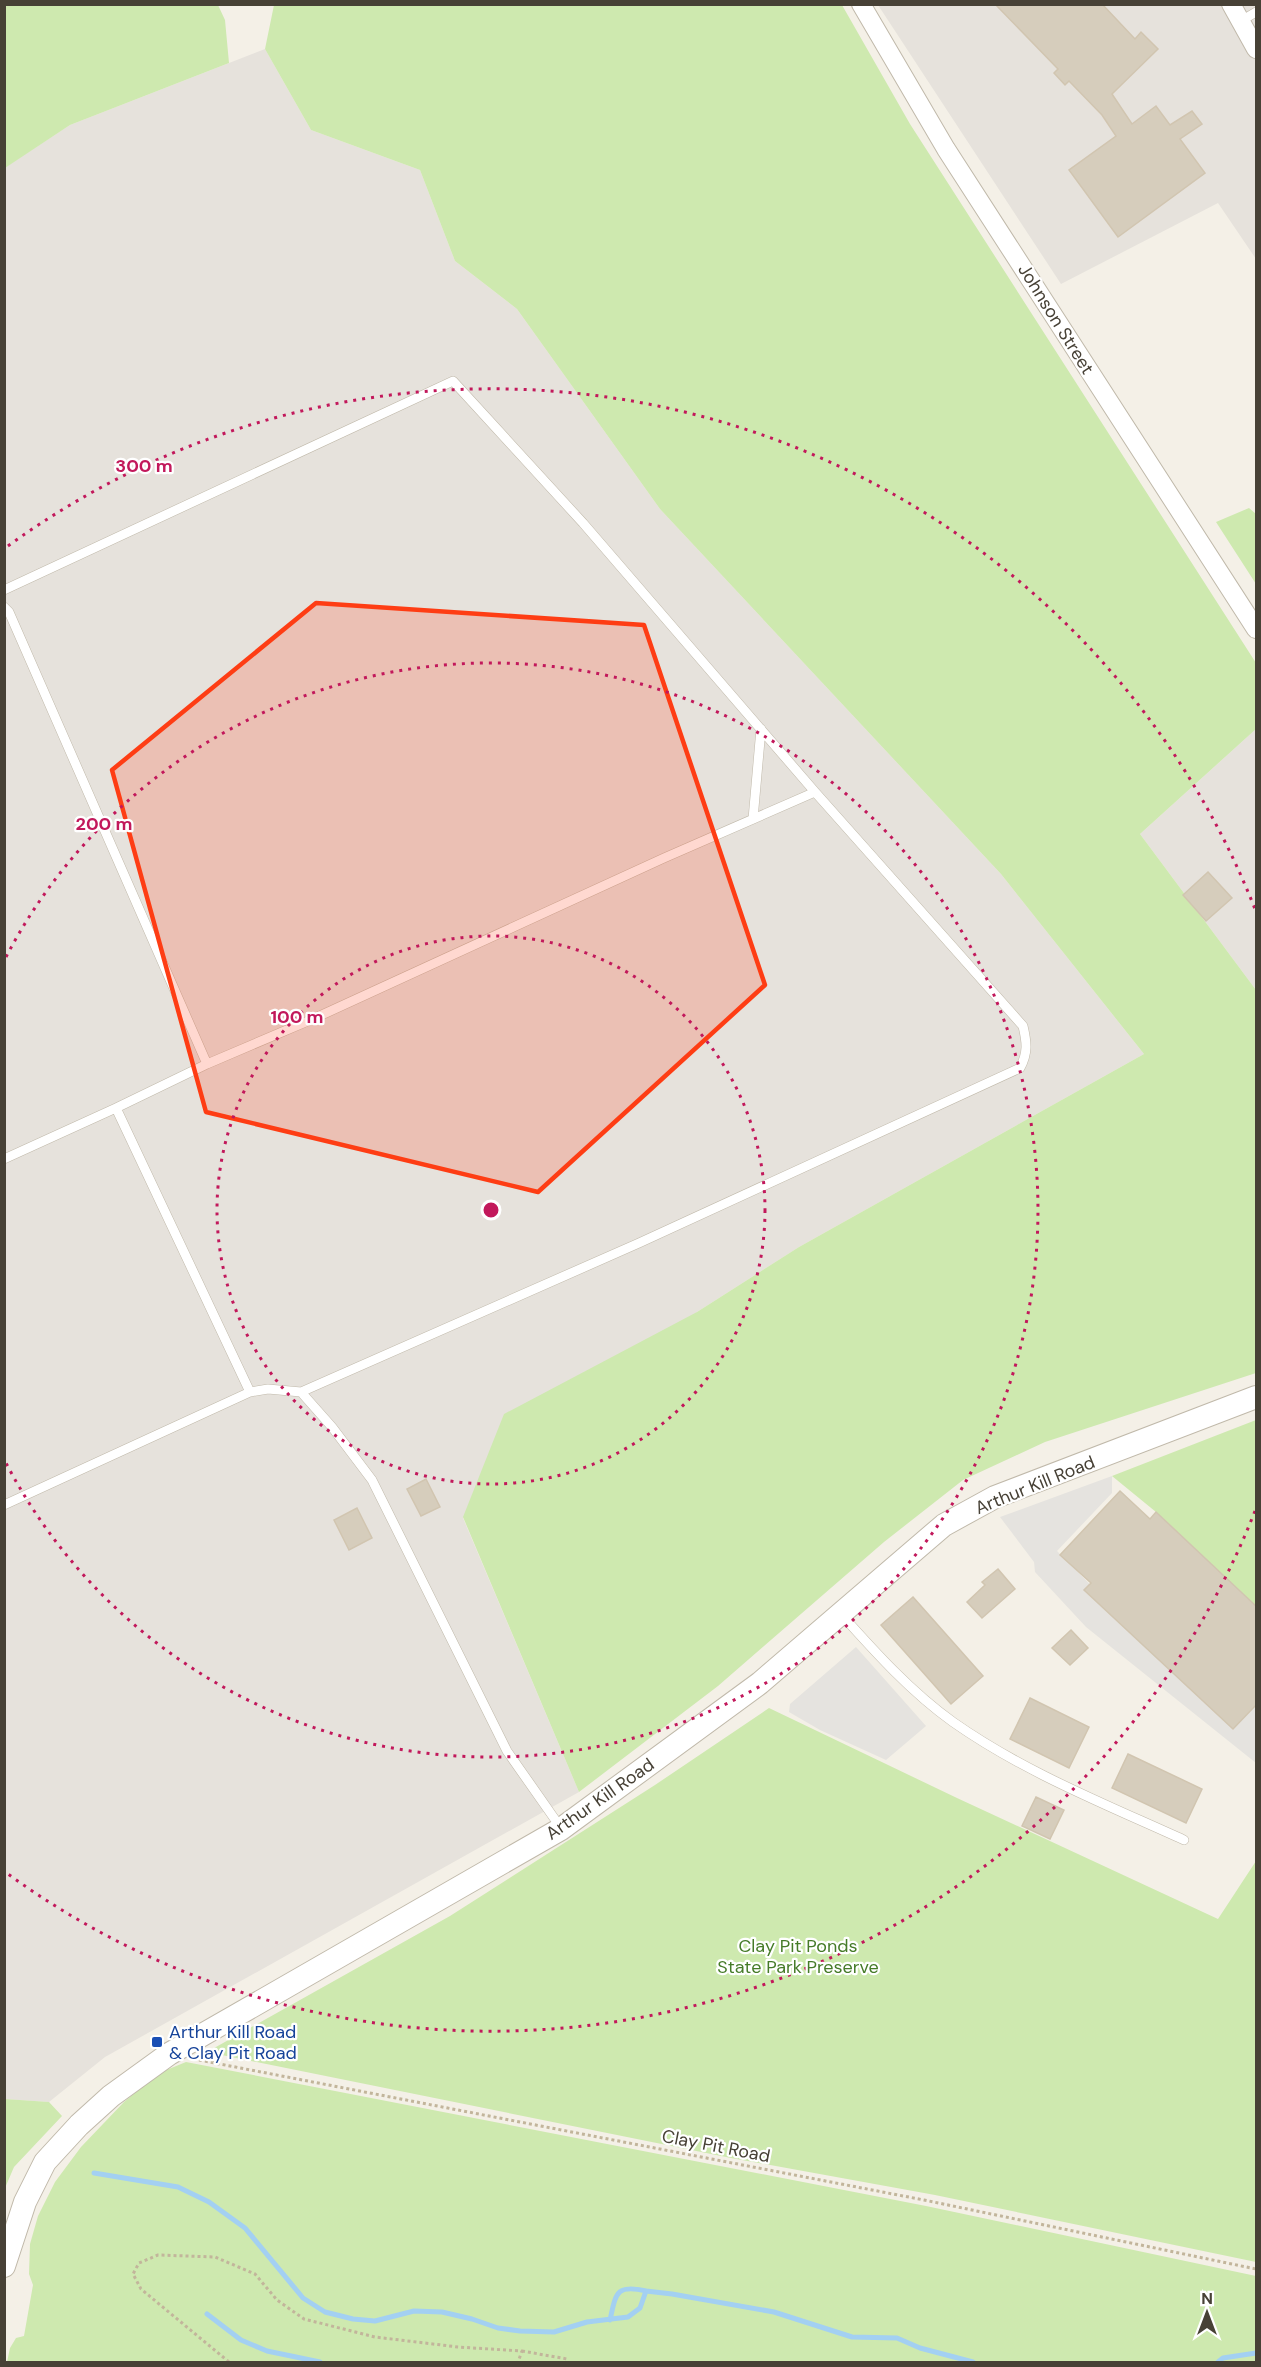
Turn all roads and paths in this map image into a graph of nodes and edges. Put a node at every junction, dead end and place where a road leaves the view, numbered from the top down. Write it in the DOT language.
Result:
graph roads {
  1 [pos="861,4"];
  2 [pos="1231,4"];
  3 [pos="1249,16"];
  4 [pos="1257,49"];
  5 [pos="4,590"];
  6 [pos="4,607"];
  7 [pos="1257,629"];
  8 [pos="761,729"];
  9 [pos="815,792"];
  10 [pos="753,819"];
  11 [pos="207,1064"];
  12 [pos="116,1108"];
  13 [pos="4,1159"];
  14 [pos="250,1392"];
  15 [pos="301,1392"];
  16 [pos="1257,1397"];
  17 [pos="4,1505"];
  18 [pos="841,1614"];
  19 [pos="561,1829"];
  20 [pos="1184,1840"];
  21 [pos="169,2054"];
  22 [pos="4,2266"];
  23 [pos="1257,2269"];
  24 [pos="522,2351"];
  25 [pos="567,2359"];
  26 [pos="229,2362"];
  27 [pos="518,2362"];
  1 -- 7 [label="street, Johnson Street"];
  2 -- 3 [label="street"];
  3 -- 4 [label="street"];
  5 -- 8 [label="lane"];
  6 -- 11 [label="lane"];
  8 -- 9 [label="lane"];
  8 -- 10 [label="lane"];
  9 -- 10 [label="lane"];
  9 -- 15 [label="lane"];
  10 -- 11 [label="lane"];
  11 -- 12 [label="lane"];
  12 -- 13 [label="lane"];
  12 -- 14 [label="lane"];
  14 -- 15 [label="lane"];
  14 -- 17 [label="lane"];
  15 -- 19 [label="lane"];
  16 -- 18 [label="street, Arthur Kill Road"];
  18 -- 19 [label="street, Arthur Kill Road"];
  18 -- 20 [label="lane"];
  19 -- 21 [label="street, Arthur Kill Road"];
  21 -- 22 [label="street, Arthur Kill Road"];
  21 -- 23 [label="path, Clay Pit Road"];
  24 -- 25 [label="path"];
  24 -- 26 [label="path"];
  24 -- 27 [label="path"];
}
